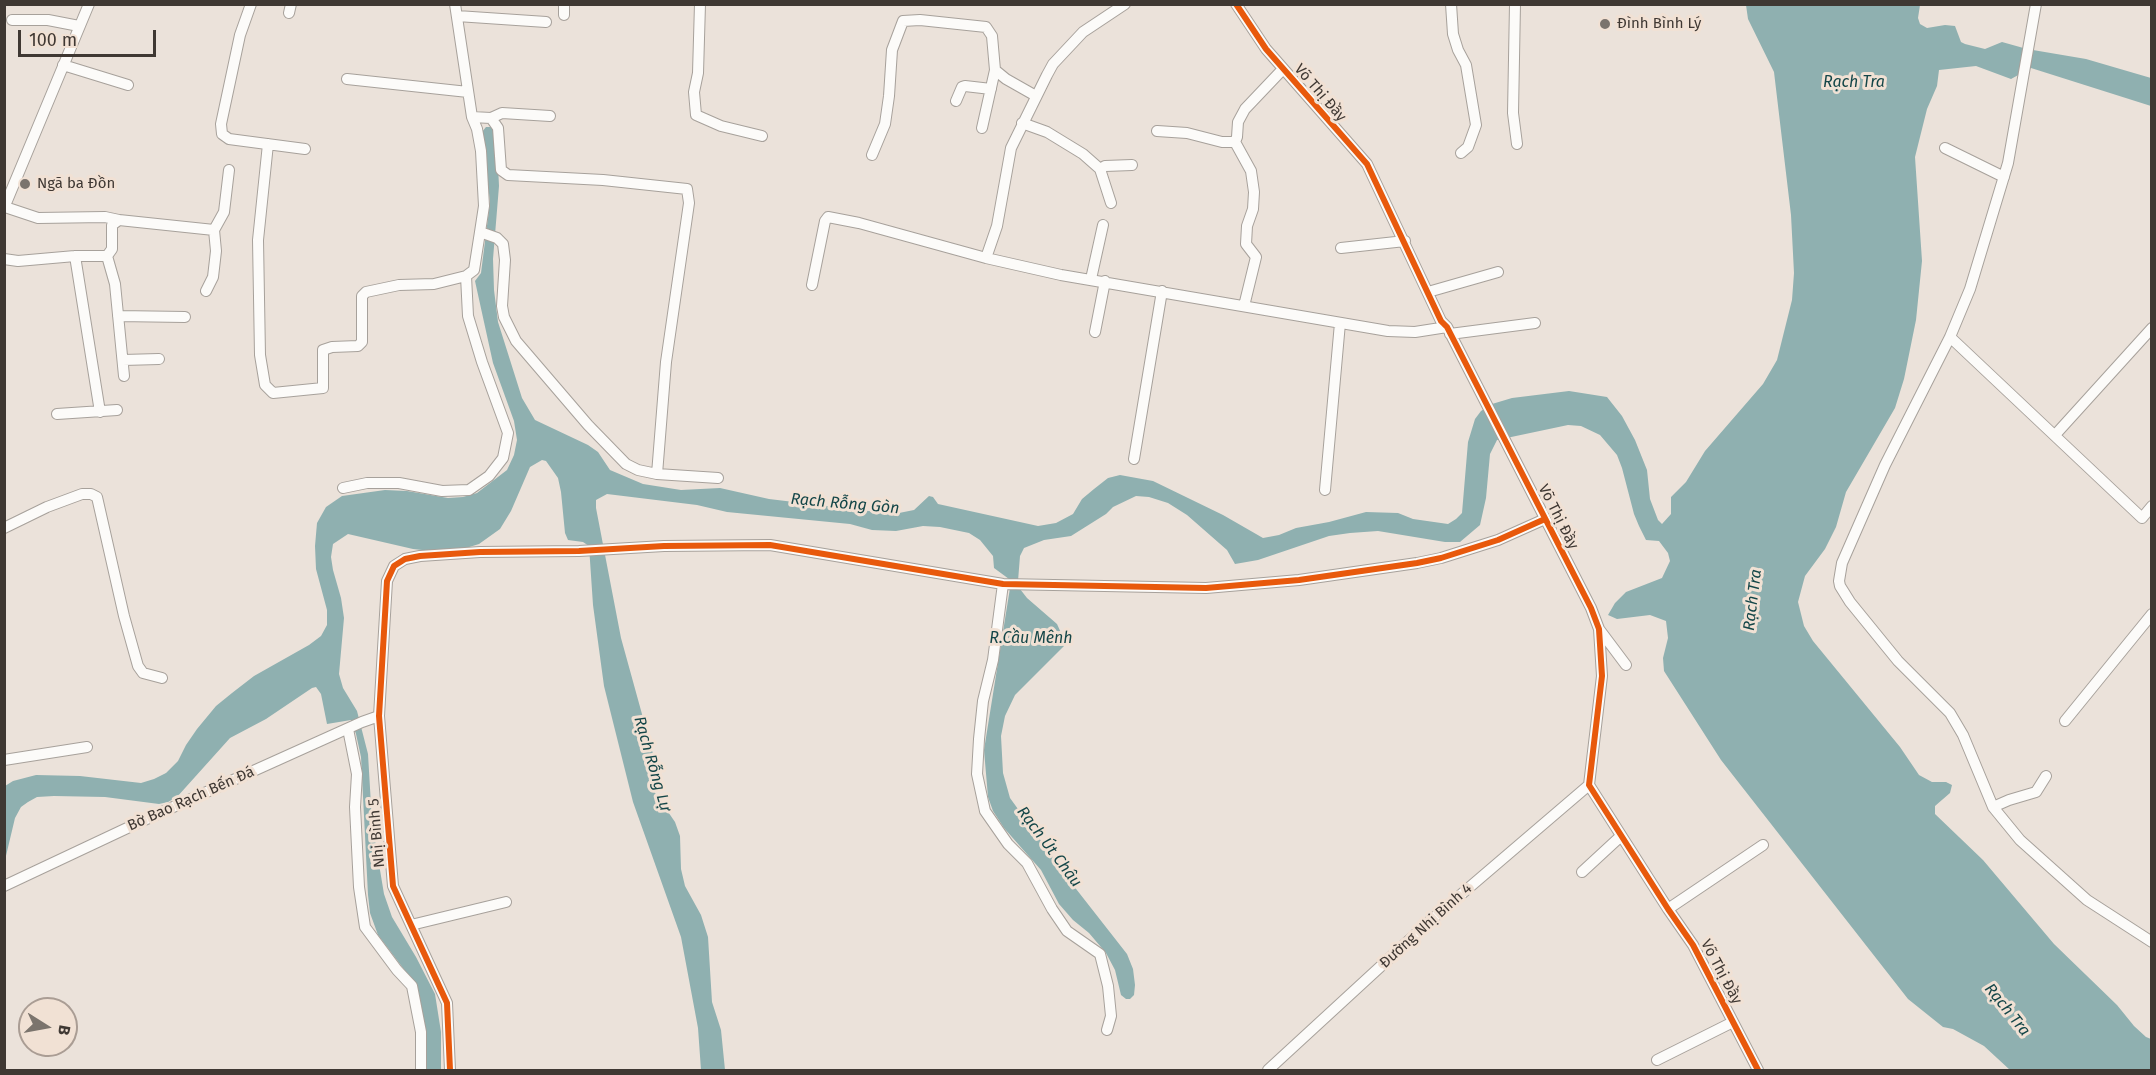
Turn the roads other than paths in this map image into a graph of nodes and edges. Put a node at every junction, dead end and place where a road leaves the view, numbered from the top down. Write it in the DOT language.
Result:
graph roads {
  1 [pos="89,4"];
  2 [pos="251,4"];
  3 [pos="455,4"];
  4 [pos="700,4"];
  5 [pos="1125,4"];
  6 [pos="1236,4"];
  7 [pos="1451,4"];
  8 [pos="1515,4"];
  9 [pos="2036,4"];
  10 [pos="457,16"];
  11 [pos="12,20"];
  12 [pos="546,22"];
  13 [pos="79,26"];
  14 [pos="63,65"];
  15 [pos="1283,69"];
  16 [pos="995,70"];
  17 [pos="347,79"];
  18 [pos="128,86"];
  19 [pos="991,89"];
  20 [pos="468,92"];
  21 [pos="1036,96"];
  22 [pos="956,101"];
  23 [pos="550,116"];
  24 [pos="472,117"];
  25 [pos="491,118"];
  26 [pos="1022,123"];
  27 [pos="982,128"];
  28 [pos="1157,130"];
  29 [pos="762,136"];
  30 [pos="1235,142"];
  31 [pos="268,144"];
  32 [pos="1517,144"];
  33 [pos="1945,148"];
  34 [pos="305,149"];
  35 [pos="1461,153"];
  36 [pos="872,155"];
  37 [pos="1132,165"];
  38 [pos="1100,169"];
  39 [pos="229,170"];
  40 [pos="2004,177"];
  41 [pos="1111,203"];
  42 [pos="5,207"];
  43 [pos="119,220"];
  44 [pos="1103,225"];
  45 [pos="214,230"];
  46 [pos="482,233"];
  47 [pos="1405,241"];
  48 [pos="1341,248"];
  49 [pos="75,256"];
  50 [pos="107,256"];
  51 [pos="986,258"];
  52 [pos="4,259"];
  53 [pos="1498,272"];
  54 [pos="466,276"];
  55 [pos="1091,279"];
  56 [pos="1105,282"];
  57 [pos="812,285"];
  58 [pos="206,291"];
  59 [pos="1162,291"];
  60 [pos="1428,292"];
  61 [pos="1244,306"];
  62 [pos="118,316"];
  63 [pos="185,317"];
  64 [pos="1340,322"];
  65 [pos="1535,323"];
  66 [pos="2151,328"];
  67 [pos="1448,331"];
  68 [pos="1095,332"];
  69 [pos="1950,338"];
  70 [pos="159,359"];
  71 [pos="123,360"];
  72 [pos="124,376"];
  73 [pos="117,410"];
  74 [pos="100,412"];
  75 [pos="57,414"];
  76 [pos="2055,435"];
  77 [pos="1134,459"];
  78 [pos="657,474"];
  79 [pos="718,478"];
  80 [pos="343,488"];
  81 [pos="1325,490"];
  82 [pos="2151,506"];
  83 [pos="2142,518"];
  84 [pos="1545,519"];
  85 [pos="2151,527"];
  86 [pos="4,528"];
  87 [pos="1006,584"];
  88 [pos="2151,614"];
  89 [pos="1599,629"];
  90 [pos="1626,665"];
  91 [pos="162,678"];
  92 [pos="379,716"];
  93 [pos="2065,721"];
  94 [pos="354,726"];
  95 [pos="87,747"];
  96 [pos="4,760"];
  97 [pos="2046,776"];
  98 [pos="1589,785"];
  99 [pos="1993,807"];
  100 [pos="1621,836"];
  101 [pos="1763,845"];
  102 [pos="1582,872"];
  103 [pos="4,886"];
  104 [pos="506,902"];
  105 [pos="1668,909"];
  106 [pos="411,925"];
  107 [pos="2151,942"];
  108 [pos="1733,1022"];
  109 [pos="1107,1030"];
  110 [pos="1656,1060"];
  111 [pos="421,1071"];
  112 [pos="450,1071"];
  113 [pos="1268,1071"];
  114 [pos="1758,1071"];
  1 -- 13 [label="street"];
  2 -- 31 [label="street"];
  3 -- 10 [label="street"];
  4 -- 29 [label="street"];
  5 -- 21 [label="street"];
  6 -- 15 [label="street, Võ Thị Đầy"];
  7 -- 35 [label="street"];
  8 -- 32 [label="street"];
  9 -- 40 [label="street"];
  10 -- 12 [label="street"];
  10 -- 20 [label="street"];
  11 -- 13 [label="street"];
  13 -- 14 [label="street"];
  14 -- 18 [label="street"];
  14 -- 42 [label="street"];
  15 -- 30 [label="street"];
  15 -- 47 [label="street, Võ Thị Đầy"];
  16 -- 19 [label="street"];
  16 -- 21 [label="street"];
  16 -- 36 [label="street"];
  17 -- 20 [label="street"];
  19 -- 22 [label="street"];
  19 -- 27 [label="street"];
  20 -- 24 [label="street"];
  21 -- 26 [label="street"];
  23 -- 25 [label="street"];
  24 -- 25 [label="street"];
  24 -- 46 [label="street"];
  25 -- 78 [label="street"];
  26 -- 38 [label="street"];
  26 -- 51 [label="street"];
  28 -- 30 [label="street"];
  30 -- 61 [label="street"];
  31 -- 34 [label="street"];
  31 -- 54 [label="street"];
  33 -- 40 [label="street"];
  37 -- 38 [label="street"];
  38 -- 41 [label="street"];
  39 -- 45 [label="street"];
  40 -- 69 [label="street"];
  42 -- 43 [label="street"];
  43 -- 45 [label="street"];
  43 -- 50 [label="street"];
  44 -- 55 [label="street"];
  45 -- 58 [label="street"];
  46 -- 54 [label="street"];
  46 -- 78 [label="street"];
  47 -- 48 [label="street"];
  47 -- 60 [label="street, Võ Thị Đầy"];
  49 -- 50 [label="street"];
  49 -- 52 [label="street"];
  49 -- 74 [label="street"];
  50 -- 62 [label="street"];
  51 -- 55 [label="street"];
  51 -- 57 [label="street"];
  53 -- 60 [label="street"];
  54 -- 80 [label="street"];
  55 -- 56 [label="street"];
  56 -- 59 [label="street"];
  56 -- 68 [label="street"];
  59 -- 61 [label="street"];
  59 -- 77 [label="street"];
  60 -- 67 [label="street, Võ Thị Đầy"];
  61 -- 64 [label="street"];
  62 -- 63 [label="street"];
  62 -- 71 [label="street"];
  64 -- 67 [label="street"];
  64 -- 81 [label="street"];
  65 -- 67 [label="street"];
  66 -- 76 [label="street"];
  67 -- 84 [label="street, Võ Thị Đầy"];
  69 -- 76 [label="street"];
  69 -- 99 [label="street"];
  70 -- 71 [label="street"];
  71 -- 72 [label="street"];
  73 -- 74 [label="street"];
  74 -- 75 [label="street"];
  76 -- 83 [label="street"];
  78 -- 79 [label="street"];
  82 -- 83 [label="street"];
  83 -- 85 [label="street"];
  84 -- 87 [label="street"];
  84 -- 89 [label="street, Võ Thị Đầy"];
  86 -- 91 [label="street"];
  87 -- 92 [label="street, Nhị Bình 5"];
  87 -- 109 [label="street"];
  88 -- 93 [label="street"];
  89 -- 90 [label="street"];
  89 -- 98 [label="street, Võ Thị Đầy"];
  92 -- 94 [label="street, Bờ Bao Rạch Bến Đá"];
  92 -- 106 [label="street, Nhị Bình 5"];
  94 -- 103 [label="street, Bờ Bao Rạch Bến Đá"];
  94 -- 111 [label="street"];
  95 -- 96 [label="street"];
  97 -- 99 [label="street"];
  98 -- 100 [label="street, Võ Thị Đầy"];
  98 -- 113 [label="street, Đường Nhị Bình 4"];
  99 -- 107 [label="street"];
  100 -- 102 [label="street"];
  100 -- 105 [label="street, Võ Thị Đầy"];
  101 -- 105 [label="street"];
  104 -- 106 [label="street"];
  105 -- 108 [label="street, Võ Thị Đầy"];
  106 -- 112 [label="street, Nhị Bình 5"];
  108 -- 110 [label="street"];
  108 -- 114 [label="street, Võ Thị Đầy"];
}
